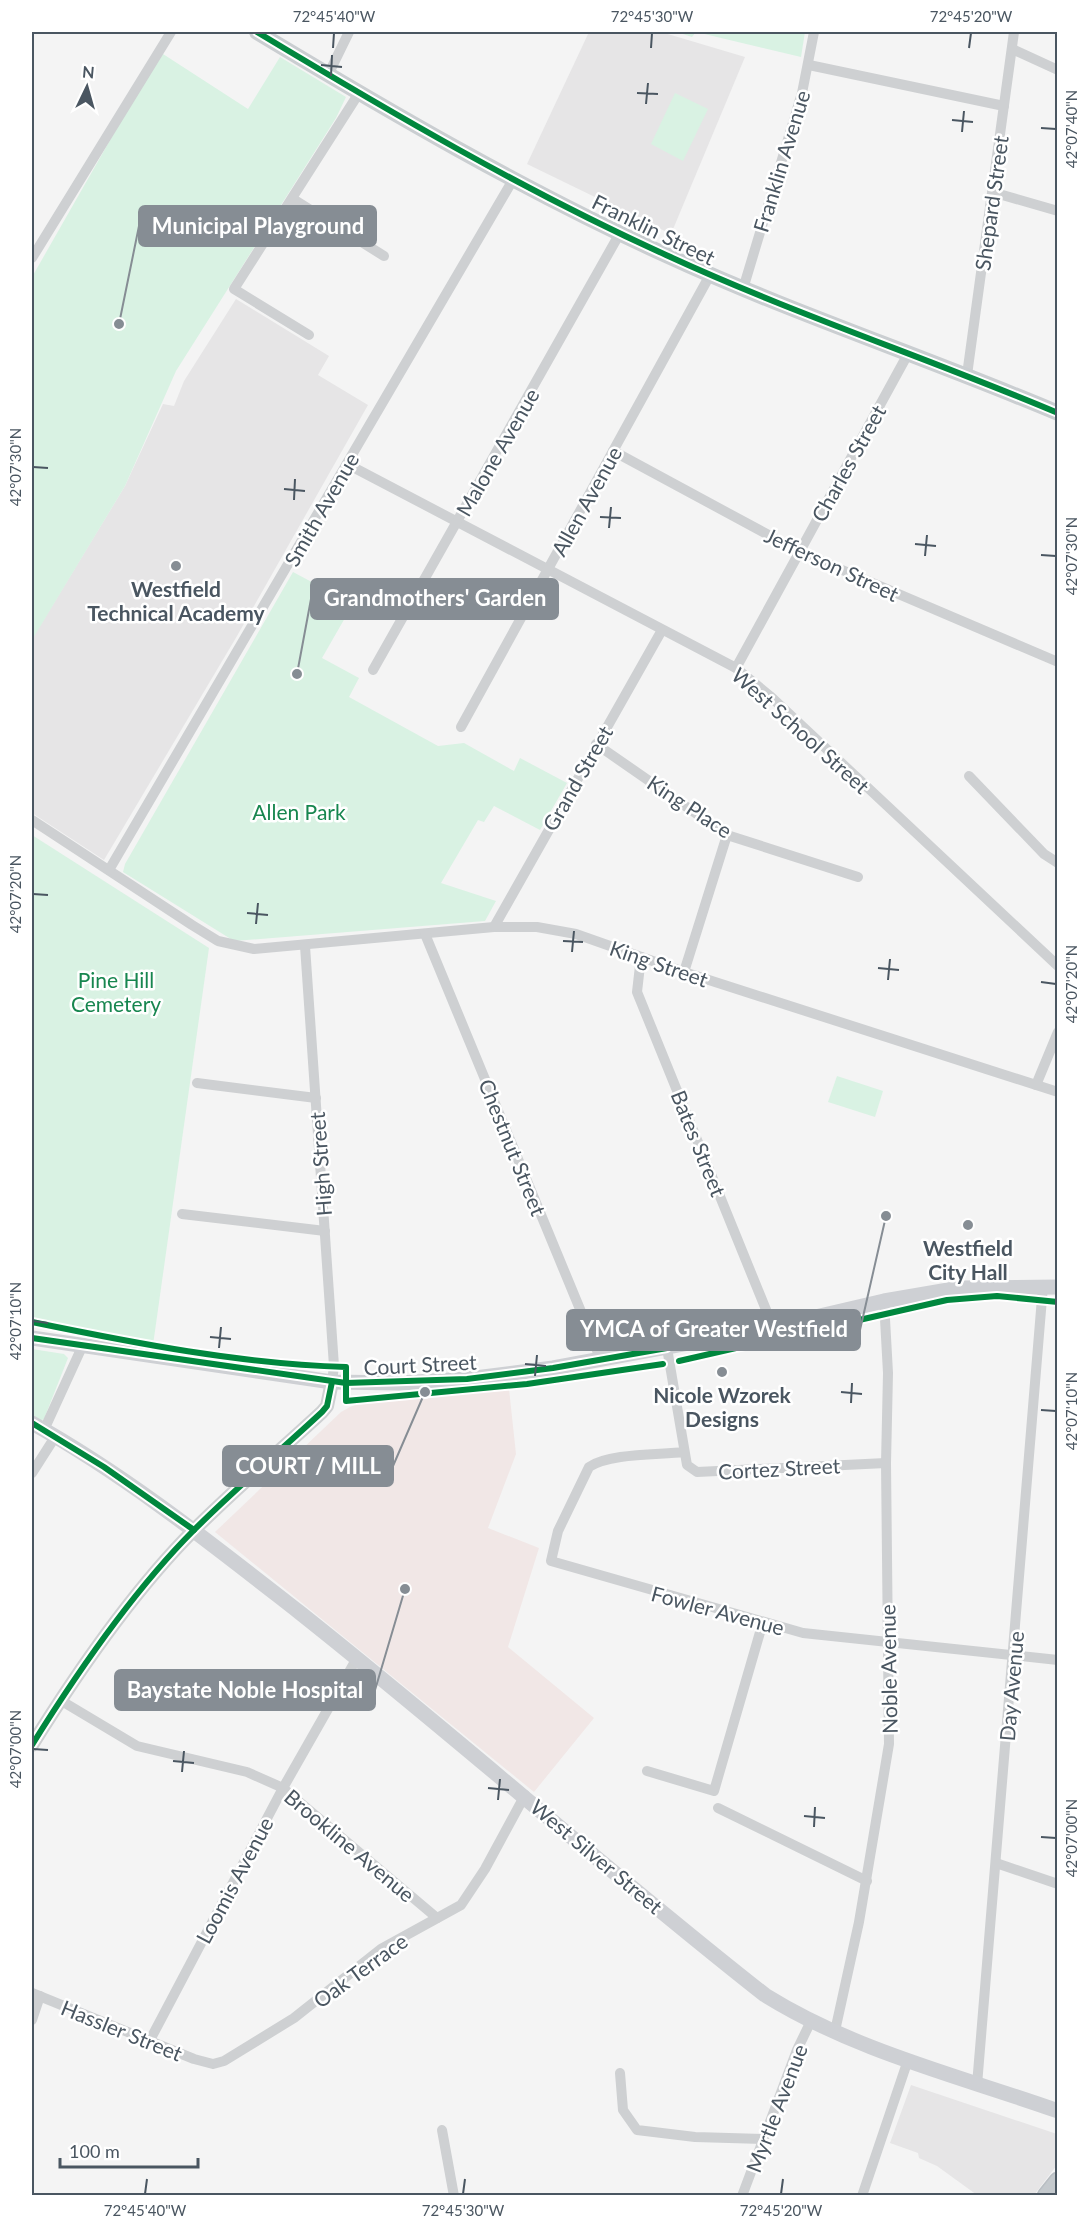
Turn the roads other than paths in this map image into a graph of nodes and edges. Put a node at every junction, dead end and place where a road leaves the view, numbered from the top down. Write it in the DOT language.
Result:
graph roads {
  1 [pos="171,32"];
  2 [pos="257,32"];
  3 [pos="349,32"];
  4 [pos="814,32"];
  5 [pos="1014,32"];
  6 [pos="1012,49"];
  7 [pos="809,65"];
  8 [pos="1058,70"];
  9 [pos="328,75"];
  10 [pos="359,93"];
  11 [pos="1004,106"];
  12 [pos="514,178"];
  13 [pos="992,192"];
  14 [pos="293,199"];
  15 [pos="1058,211"];
  16 [pos="620,233"];
  17 [pos="384,256"];
  18 [pos="32,258"];
  19 [pos="710,275"];
  20 [pos="743,289"];
  21 [pos="309,335"];
  22 [pos="909,352"];
  23 [pos="967,375"];
  24 [pos="1058,413"];
  25 [pos="613,451"];
  26 [pos="347,464"];
  27 [pos="458,521"];
  28 [pos="800,552"];
  29 [pos="548,570"];
  30 [pos="662,630"];
  31 [pos="1058,662"];
  32 [pos="736,668"];
  33 [pos="373,670"];
  34 [pos="461,727"];
  35 [pos="596,744"];
  36 [pos="969,776"];
  37 [pos="32,820"];
  38 [pos="728,835"];
  39 [pos="1058,863"];
  40 [pos="109,870"];
  41 [pos="858,877"];
  42 [pos="495,927"];
  43 [pos="425,934"];
  44 [pos="305,946"];
  45 [pos="641,957"];
  46 [pos="1058,966"];
  47 [pos="684,972"];
  48 [pos="1058,1032"];
  49 [pos="197,1083"];
  50 [pos="1036,1085"];
  51 [pos="1058,1092"];
  52 [pos="316,1098"];
  53 [pos="182,1214"];
  54 [pos="325,1231"];
  55 [pos="1050,1287"];
  56 [pos="884,1301"];
  57 [pos="773,1327"];
  58 [pos="32,1338"];
  59 [pos="82,1347"];
  60 [pos="667,1348"];
  61 [pos="601,1360"];
  62 [pos="332,1382"];
  63 [pos="44,1430"];
  64 [pos="684,1452"];
  65 [pos="886,1463"];
  66 [pos="32,1473"];
  67 [pos="194,1530"];
  68 [pos="763,1622"];
  69 [pos="888,1643"];
  70 [pos="1013,1656"];
  71 [pos="357,1658"];
  72 [pos="1058,1660"];
  73 [pos="60,1700"];
  74 [pos="32,1745"];
  75 [pos="647,1771"];
  76 [pos="283,1788"];
  77 [pos="525,1796"];
  78 [pos="718,1808"];
  79 [pos="996,1863"];
  80 [pos="867,1881"];
  81 [pos="1058,1884"];
  82 [pos="437,1918"];
  83 [pos="36,1995"];
  84 [pos="32,2020"];
  85 [pos="811,2021"];
  86 [pos="835,2031"];
  87 [pos="149,2042"];
  88 [pos="908,2060"];
  89 [pos="213,2064"];
  90 [pos="620,2073"];
  91 [pos="977,2085"];
  92 [pos="1058,2111"];
  93 [pos="442,2130"];
  94 [pos="763,2139"];
  95 [pos="1058,2181"];
  96 [pos="454,2196"];
  97 [pos="742,2196"];
  98 [pos="862,2196"];
  99 [pos="1046,2196"];
  1 -- 18 [label="street"];
  2 -- 9 [label="main road, Franklin Street"];
  3 -- 9 [label="street"];
  4 -- 7 [label="street, Franklin Avenue"];
  5 -- 6 [label="street, Shepard Street"];
  6 -- 8 [label="street"];
  6 -- 11 [label="street, Shepard Street"];
  7 -- 11 [label="street"];
  7 -- 20 [label="street, Franklin Avenue"];
  9 -- 10 [label="main road, Franklin Street"];
  10 -- 12 [label="main road, Franklin Street"];
  10 -- 14 [label="street"];
  11 -- 13 [label="street, Shepard Street"];
  12 -- 16 [label="main road, Franklin Street"];
  12 -- 26 [label="street, Smith Avenue"];
  13 -- 15 [label="street"];
  13 -- 23 [label="street, Shepard Street"];
  14 -- 17 [label="street"];
  14 -- 21 [label="street"];
  16 -- 19 [label="main road, Franklin Street"];
  16 -- 27 [label="street, Malone Avenue"];
  19 -- 20 [label="main road, Franklin Street"];
  19 -- 25 [label="street, Allen Avenue"];
  20 -- 22 [label="main road, Franklin Street"];
  22 -- 23 [label="main road, Franklin Street"];
  22 -- 28 [label="street, Charles Street"];
  23 -- 24 [label="main road, Franklin Street"];
  25 -- 28 [label="street, Jefferson Street"];
  25 -- 29 [label="street, Allen Avenue"];
  26 -- 27 [label="street, West School Street"];
  26 -- 40 [label="street, Smith Avenue"];
  27 -- 29 [label="street, West School Street"];
  27 -- 33 [label="street, Malone Avenue"];
  28 -- 31 [label="street, Jefferson Street"];
  28 -- 32 [label="street, Charles Street"];
  29 -- 30 [label="street, West School Street"];
  29 -- 34 [label="street, Allen Avenue"];
  30 -- 32 [label="street, West School Street"];
  30 -- 35 [label="street, Grand Street"];
  32 -- 46 [label="street, West School Street"];
  35 -- 38 [label="street, King Place"];
  35 -- 42 [label="street, Grand Street"];
  36 -- 39 [label="street"];
  37 -- 40 [label="street, King Street"];
  38 -- 41 [label="street, King Place"];
  38 -- 47 [label="street"];
  40 -- 44 [label="street, King Street"];
  42 -- 43 [label="street, King Street"];
  42 -- 45 [label="street, King Street"];
  43 -- 44 [label="street, King Street"];
  43 -- 61 [label="street, Chestnut Street"];
  44 -- 52 [label="street, High Street"];
  45 -- 47 [label="street, King Street"];
  45 -- 57 [label="street, Bates Street"];
  47 -- 50 [label="street, King Street"];
  48 -- 50 [label="street"];
  49 -- 52 [label="street"];
  50 -- 51 [label="street, King Street"];
  52 -- 54 [label="street, High Street"];
  53 -- 54 [label="street"];
  54 -- 62 [label="street, High Street"];
  55 -- 56 [label="main road, Court Street"];
  55 -- 70 [label="street, Day Avenue"];
  56 -- 57 [label="main road, Court Street"];
  56 -- 65 [label="street, Noble Avenue"];
  57 -- 60 [label="main road, Court Street"];
  58 -- 59 [label="main road, Court Street"];
  59 -- 62 [label="main road, Court Street"];
  59 -- 63 [label="street"];
  60 -- 61 [label="main road, Court Street"];
  60 -- 64 [label="street"];
  61 -- 62 [label="main road, Court Street"];
  62 -- 67 [label="street"];
  63 -- 66 [label="street"];
  63 -- 67 [label="main road, West Silver Street"];
  64 -- 65 [label="street, Cortez Street"];
  64 -- 68 [label="street, Fowler Avenue"];
  65 -- 69 [label="street, Noble Avenue"];
  67 -- 71 [label="main road, West Silver Street"];
  67 -- 73 [label="street"];
  68 -- 69 [label="street, Fowler Avenue"];
  68 -- 75 [label="street"];
  69 -- 70 [label="street, Fowler Avenue"];
  69 -- 80 [label="street, Noble Avenue"];
  70 -- 72 [label="street, Fowler Avenue"];
  70 -- 79 [label="street, Day Avenue"];
  71 -- 76 [label="street, Loomis Avenue"];
  71 -- 77 [label="main road, West Silver Street"];
  73 -- 74 [label="street"];
  73 -- 76 [label="street, Brookline Avenue"];
  76 -- 82 [label="street, Brookline Avenue"];
  76 -- 87 [label="street, Loomis Avenue"];
  77 -- 82 [label="street, Oak Terrace"];
  77 -- 85 [label="main road, West Silver Street"];
  78 -- 80 [label="street"];
  79 -- 81 [label="street"];
  79 -- 91 [label="street, Day Avenue"];
  80 -- 86 [label="street, Noble Avenue"];
  82 -- 89 [label="street, Oak Terrace"];
  83 -- 84 [label="street"];
  83 -- 87 [label="street, Hassler Street"];
  85 -- 86 [label="main road, West Silver Street"];
  85 -- 94 [label="street, Myrtle Avenue"];
  86 -- 88 [label="main road, West Silver Street"];
  87 -- 89 [label="street, Hassler Street"];
  88 -- 91 [label="main road, West Silver Street"];
  88 -- 98 [label="street"];
  90 -- 94 [label="street"];
  91 -- 92 [label="main road, West Silver Street"];
  93 -- 96 [label="street"];
  94 -- 97 [label="street, Myrtle Avenue"];
  95 -- 99 [label="highway"];
}
